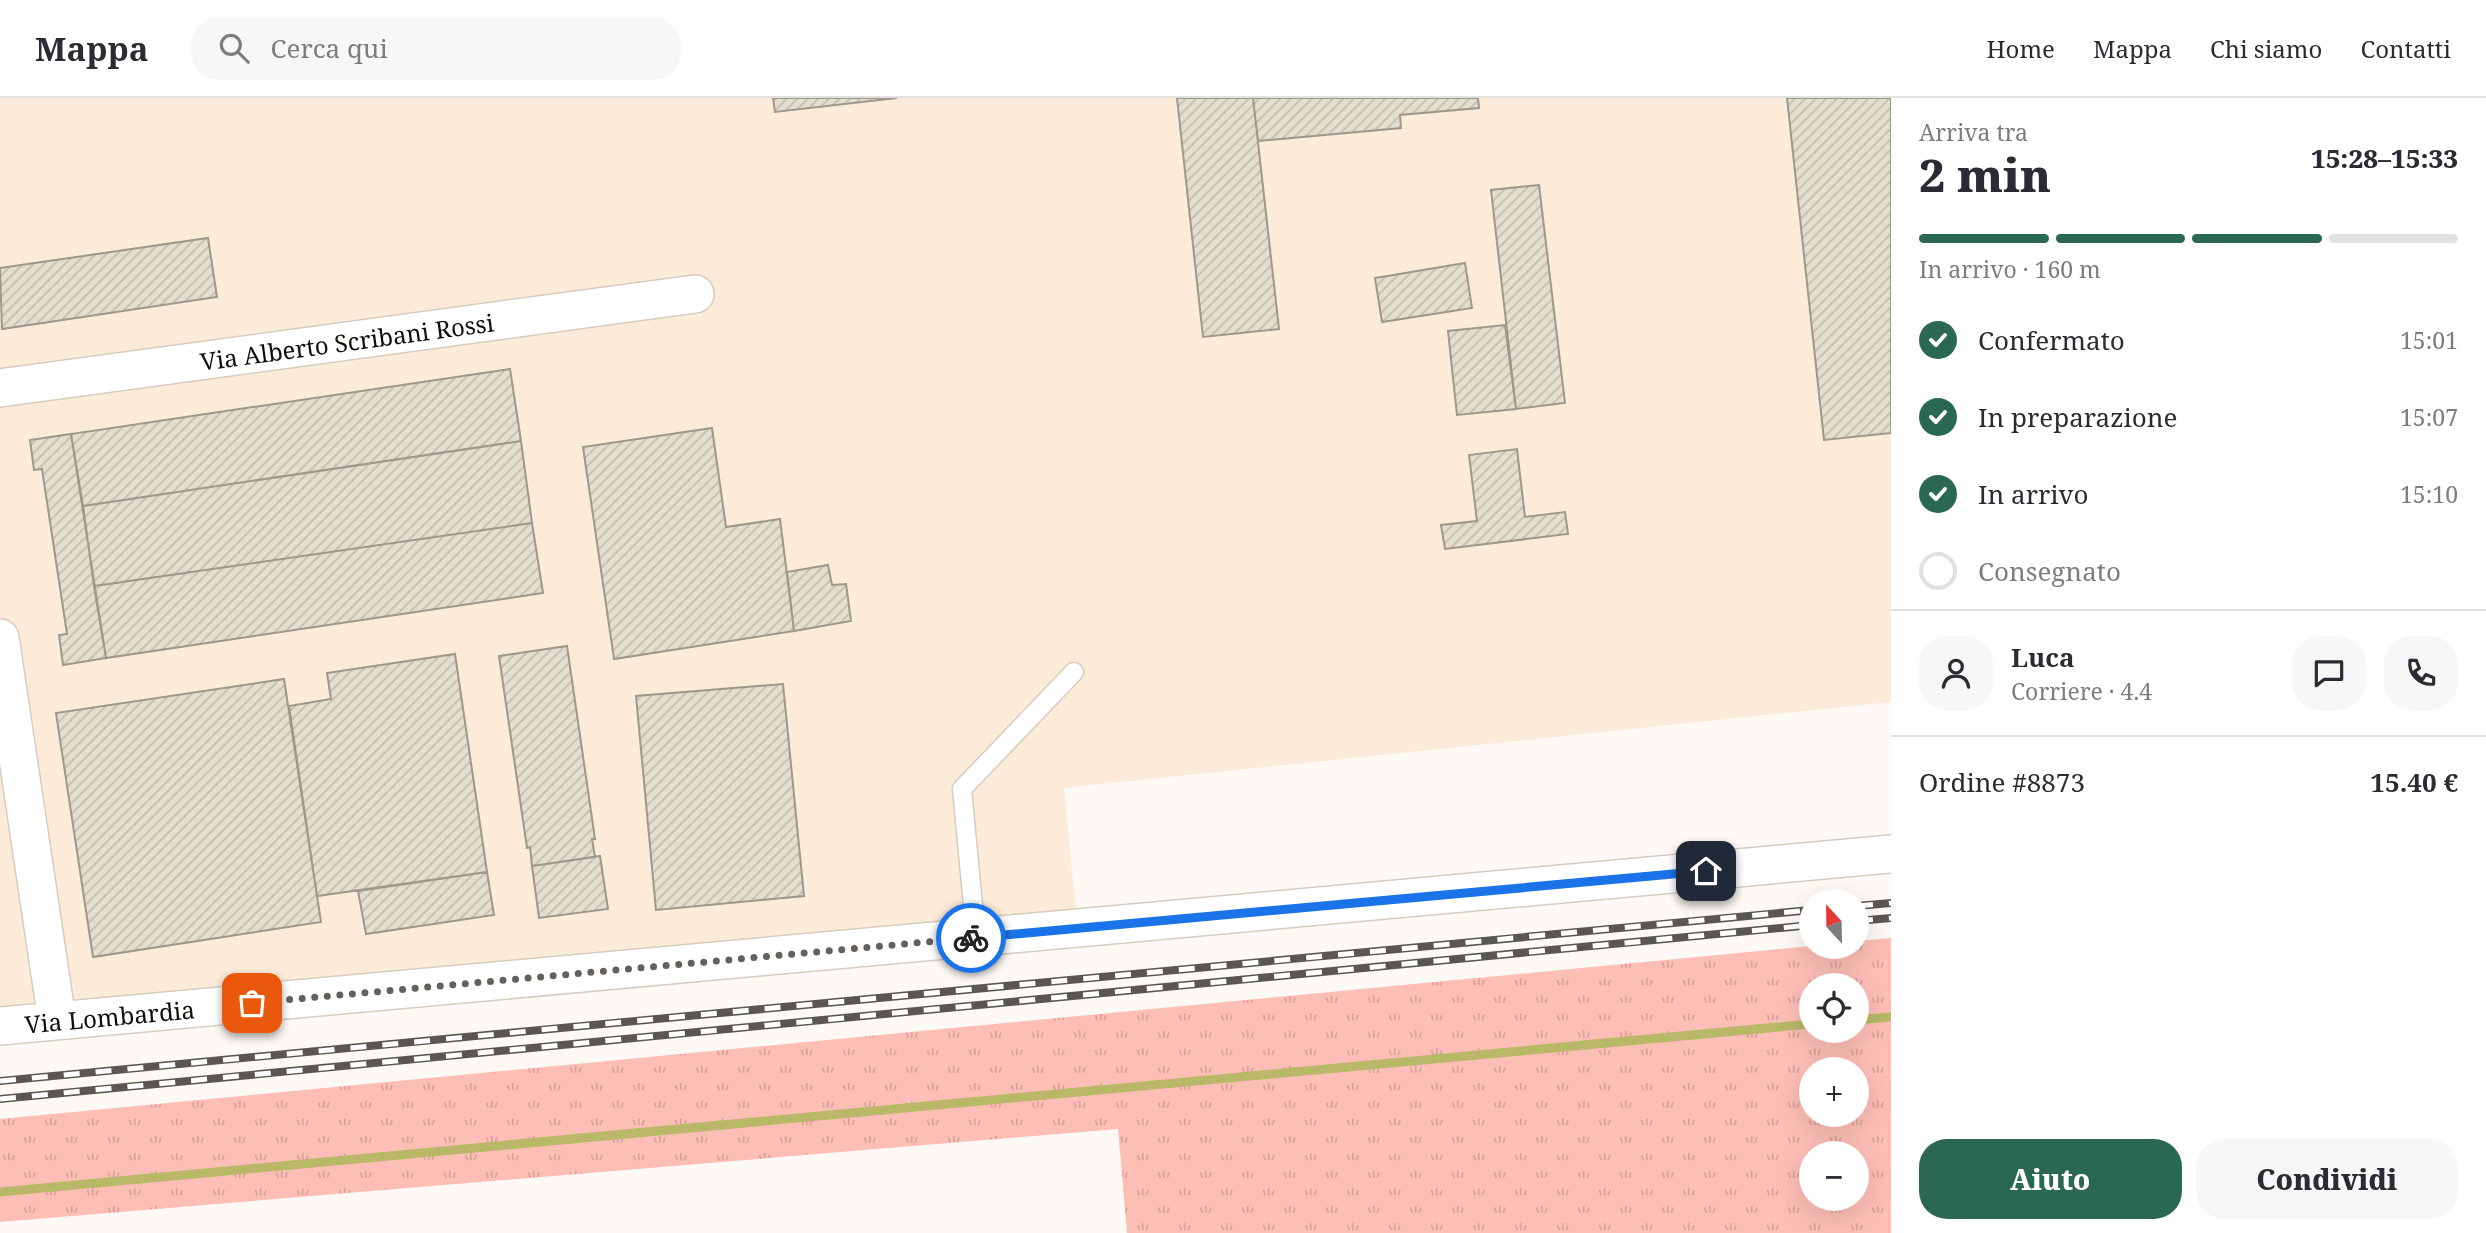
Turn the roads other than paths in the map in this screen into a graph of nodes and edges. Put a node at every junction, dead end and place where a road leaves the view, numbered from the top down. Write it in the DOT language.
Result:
graph roads {
  1 [pos="695,294"];
  2 [pos="0,388"];
  3 [pos="0,638"];
  4 [pos="1074,672"];
  5 [pos="1891,854"];
  6 [pos="976,937"];
  7 [pos="57,1020"];
  8 [pos="0,1026"];
  1 -- 2 [label="street, Via Alberto Scribani Rossi"];
  3 -- 7 [label="street"];
  4 -- 6 [label="lane"];
  5 -- 6 [label="street, Via Lombardia"];
  6 -- 7 [label="street, Via Lombardia"];
  7 -- 8 [label="street, Via Lombardia"];
}
